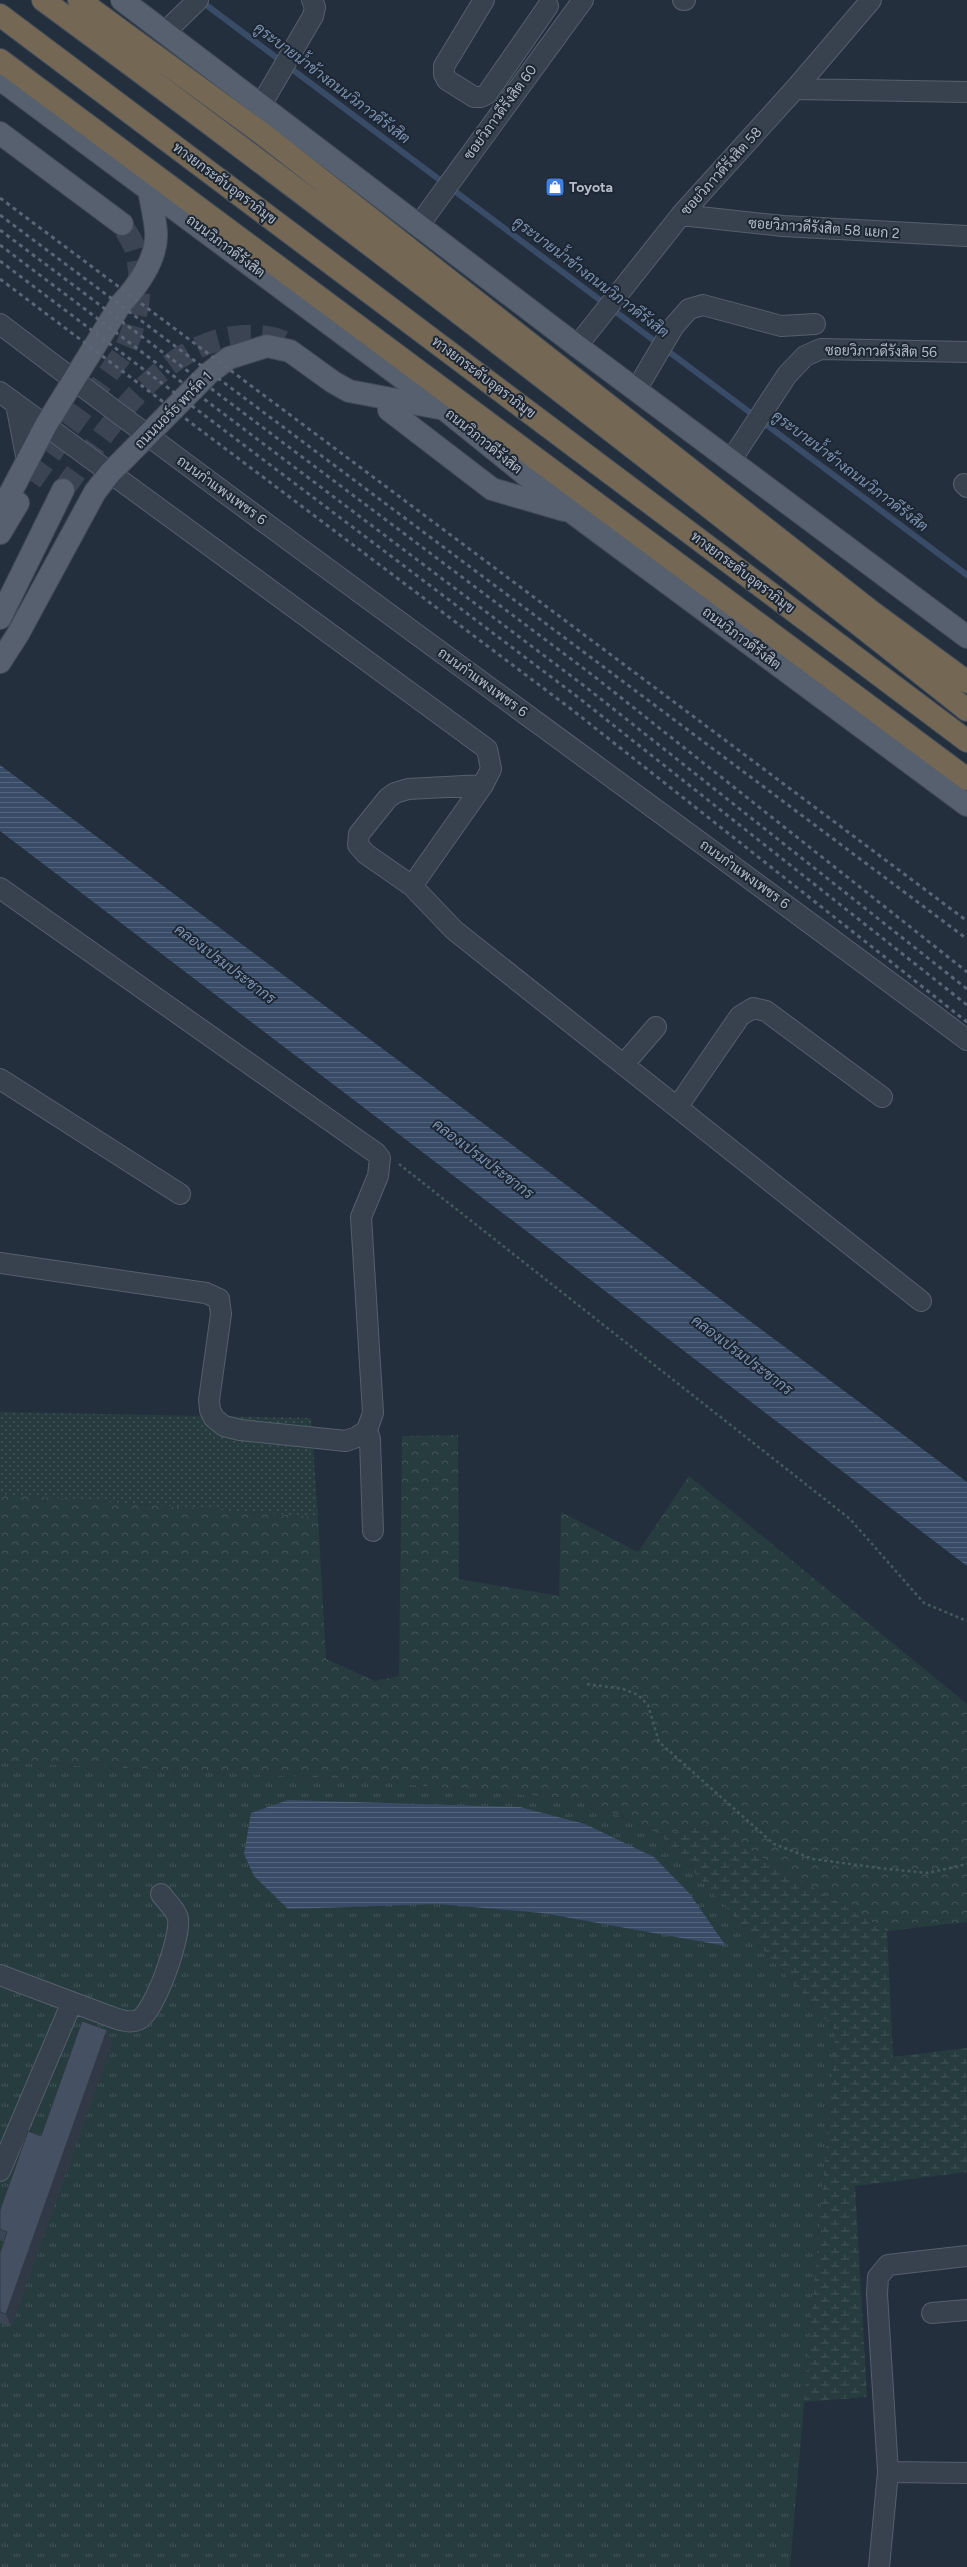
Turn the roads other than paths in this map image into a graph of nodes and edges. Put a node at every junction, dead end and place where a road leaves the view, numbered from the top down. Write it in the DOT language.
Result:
graph roads {
  1 [pos="43,0"];
  2 [pos="79,0"];
  3 [pos="312,0"];
  4 [pos="484,0"];
  5 [pos="583,0"];
  6 [pos="871,0"];
  7 [pos="130,2"];
  8 [pos="543,3"];
  9 [pos="192,6"];
  10 [pos="0,15"];
  11 [pos="568,20"];
  12 [pos="165,32"];
  13 [pos="0,60"];
  14 [pos="0,79"];
  15 [pos="795,89"];
  16 [pos="967,92"];
  17 [pos="261,105"];
  18 [pos="0,133"];
  19 [pos="149,188"];
  20 [pos="681,215"];
  21 [pos="122,224"];
  22 [pos="419,225"];
  23 [pos="967,236"];
  24 [pos="0,324"];
  25 [pos="815,324"];
  26 [pos="577,346"];
  27 [pos="967,352"];
  28 [pos="73,380"];
  29 [pos="636,390"];
  30 [pos="0,392"];
  31 [pos="16,404"];
  32 [pos="444,409"];
  33 [pos="389,410"];
  34 [pos="46,425"];
  35 [pos="148,436"];
  36 [pos="731,460"];
  37 [pos="29,471"];
  38 [pos="110,473"];
  39 [pos="63,490"];
  40 [pos="0,513"];
  41 [pos="573,513"];
  42 [pos="0,533"];
  43 [pos="0,618"];
  44 [pos="967,637"];
  45 [pos="0,662"];
  46 [pos="967,682"];
  47 [pos="967,710"];
  48 [pos="967,741"];
  49 [pos="967,779"];
  50 [pos="483,785"];
  51 [pos="967,805"];
  52 [pos="412,886"];
  53 [pos="0,888"];
  54 [pos="656,1027"];
  55 [pos="967,1040"];
  56 [pos="624,1064"];
  57 [pos="0,1079"];
  58 [pos="882,1097"];
  59 [pos="678,1106"];
  60 [pos="180,1194"];
  61 [pos="0,1263"];
  62 [pos="921,1301"];
  63 [pos="366,1430"];
  64 [pos="373,1531"];
  65 [pos="161,1894"];
  66 [pos="0,1975"];
  67 [pos="72,2002"];
  68 [pos="0,2171"];
  69 [pos="967,2256"];
  70 [pos="967,2310"];
  71 [pos="932,2313"];
  72 [pos="888,2472"];
  73 [pos="967,2472"];
  74 [pos="879,2567"];
  1 -- 47 [label="highway, ทางยกระดับอุตราภิมุข"];
  2 -- 46 [label="highway"];
  3 -- 17 [label="street"];
  4 -- 8 [label="street"];
  5 -- 11 [label="street, ซอยวิภาวดีรังสิต 60"];
  6 -- 15 [label="street, ซอยวิภาวดีรังสิต 58"];
  7 -- 12 [label="main road"];
  8 -- 11 [label="street"];
  9 -- 12 [label="street"];
  10 -- 48 [label="highway, ทางยกระดับอุตราภิมุข"];
  11 -- 22 [label="street, ซอยวิภาวดีรังสิต 60"];
  12 -- 17 [label="main road"];
  13 -- 49 [label="highway, ถนนวิภาวดีรังสิต"];
  14 -- 19 [label="main road, ถนนวิภาวดีรังสิต"];
  15 -- 16 [label="street"];
  15 -- 20 [label="street, ซอยวิภาวดีรังสิต 58"];
  17 -- 22 [label="main road"];
  18 -- 21 [label="main road"];
  19 -- 28 [label="main road"];
  19 -- 32 [label="main road, ถนนวิภาวดีรังสิต"];
  20 -- 23 [label="street, ซอยวิภาวดีรังสิต 58 แยก 2"];
  20 -- 26 [label="street, ซอยวิภาวดีรังสิต 58"];
  22 -- 26 [label="main road"];
  24 -- 28 [label="street, ถนนกำแพงเพชร 6"];
  25 -- 29 [label="street"];
  26 -- 29 [label="main road"];
  27 -- 36 [label="street, ซอยวิภาวดีรังสิต 56"];
  28 -- 34 [label="main road"];
  28 -- 35 [label="street, ถนนกำแพงเพชร 6"];
  29 -- 36 [label="main road"];
  30 -- 31 [label="street"];
  31 -- 34 [label="street"];
  31 -- 37 [label="street"];
  32 -- 35 [label="main road, ถนนนอร์ธ พาร์ค 1"];
  32 -- 41 [label="main road, ถนนวิภาวดีรังสิต"];
  33 -- 41 [label="main road"];
  34 -- 37 [label="main road"];
  34 -- 38 [label="street"];
  35 -- 38 [label="main road, ถนนนอร์ธ พาร์ค 1"];
  35 -- 55 [label="street, ถนนกำแพงเพชร 6"];
  36 -- 44 [label="main road"];
  37 -- 40 [label="main road"];
  37 -- 42 [label="main road"];
  38 -- 45 [label="main road, ถนนนอร์ธ พาร์ค 1"];
  38 -- 50 [label="street"];
  39 -- 43 [label="main road"];
  41 -- 51 [label="main road, ถนนวิภาวดีรังสิต"];
  50 -- 52 [label="street"];
  50 -- 52 [label="street"];
  52 -- 56 [label="street"];
  53 -- 63 [label="street"];
  54 -- 56 [label="street"];
  56 -- 59 [label="street"];
  57 -- 60 [label="street"];
  58 -- 59 [label="street"];
  59 -- 62 [label="street"];
  61 -- 63 [label="street"];
  63 -- 64 [label="street"];
  65 -- 67 [label="street"];
  66 -- 67 [label="street"];
  67 -- 68 [label="street"];
  69 -- 72 [label="street"];
  70 -- 71 [label="street"];
  72 -- 73 [label="street"];
  72 -- 74 [label="street"];
}
